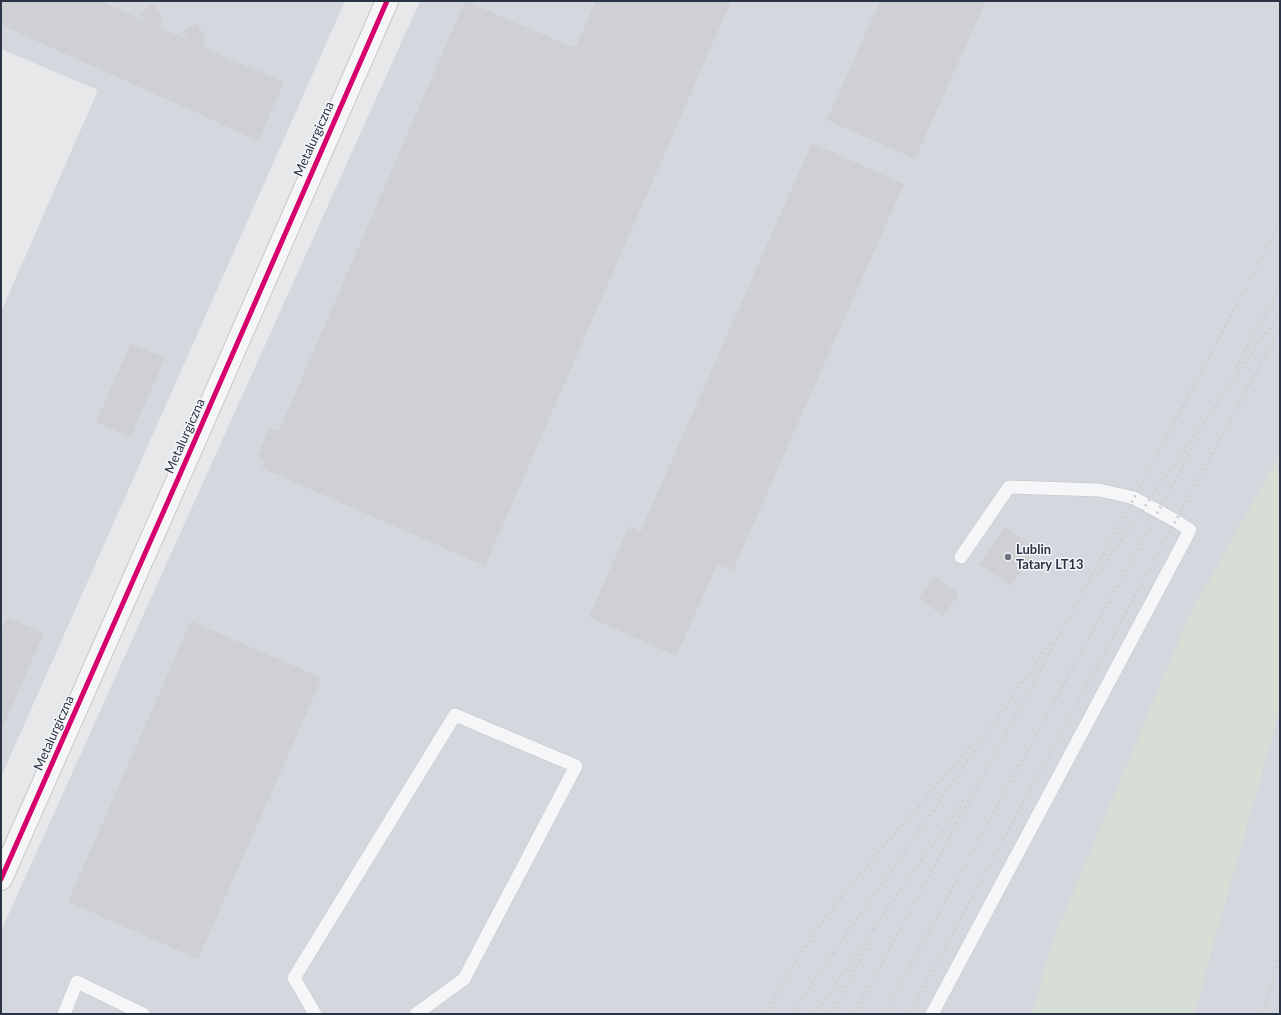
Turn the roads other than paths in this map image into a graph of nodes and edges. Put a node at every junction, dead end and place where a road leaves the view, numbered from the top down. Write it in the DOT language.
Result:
graph roads {
  1 [pos="387,1"];
  2 [pos="961,557"];
  3 [pos="1,879"];
  4 [pos="64,1014"];
  5 [pos="144,1014"];
  6 [pos="315,1014"];
  7 [pos="416,1014"];
  8 [pos="932,1014"];
  1 -- 3 [label="street, Metalurgiczna"];
  2 -- 8 [label="lane"];
  4 -- 5 [label="lane"];
  6 -- 7 [label="lane"];
}
